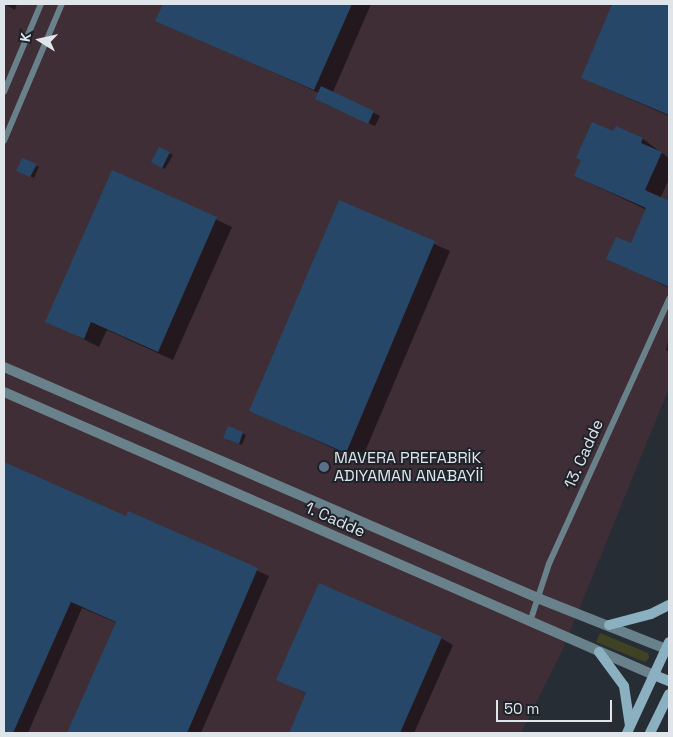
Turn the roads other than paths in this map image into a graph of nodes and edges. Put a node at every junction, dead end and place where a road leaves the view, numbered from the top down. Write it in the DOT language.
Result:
graph roads {
  1 [pos="41,4"];
  2 [pos="62,4"];
  3 [pos="4,92"];
  4 [pos="4,141"];
  5 [pos="669,299"];
  6 [pos="4,367"];
  7 [pos="4,392"];
  8 [pos="540,599"];
  9 [pos="669,605"];
  10 [pos="530,622"];
  11 [pos="609,625"];
  12 [pos="668,647"];
  13 [pos="598,652"];
  14 [pos="654,675"];
  15 [pos="669,681"];
  16 [pos="669,694"];
  17 [pos="628,730"];
  18 [pos="650,733"];
  1 -- 3 [label="lane"];
  2 -- 4 [label="lane"];
  5 -- 8 [label="lane, 13. Cadde"];
  6 -- 8 [label="street"];
  7 -- 10 [label="street, 1. Cadde"];
  8 -- 10 [label="lane, 13. Cadde"];
  8 -- 11 [label="street"];
  9 -- 11 [label="main road"];
  10 -- 13 [label="street, 1. Cadde"];
  11 -- 12 [label="street"];
  12 -- 14 [label="main road"];
  13 -- 14 [label="street, 1. Cadde"];
  13 -- 17 [label="main road"];
  14 -- 15 [label="main road"];
  14 -- 17 [label="main road"];
  16 -- 18 [label="main road"];
}
